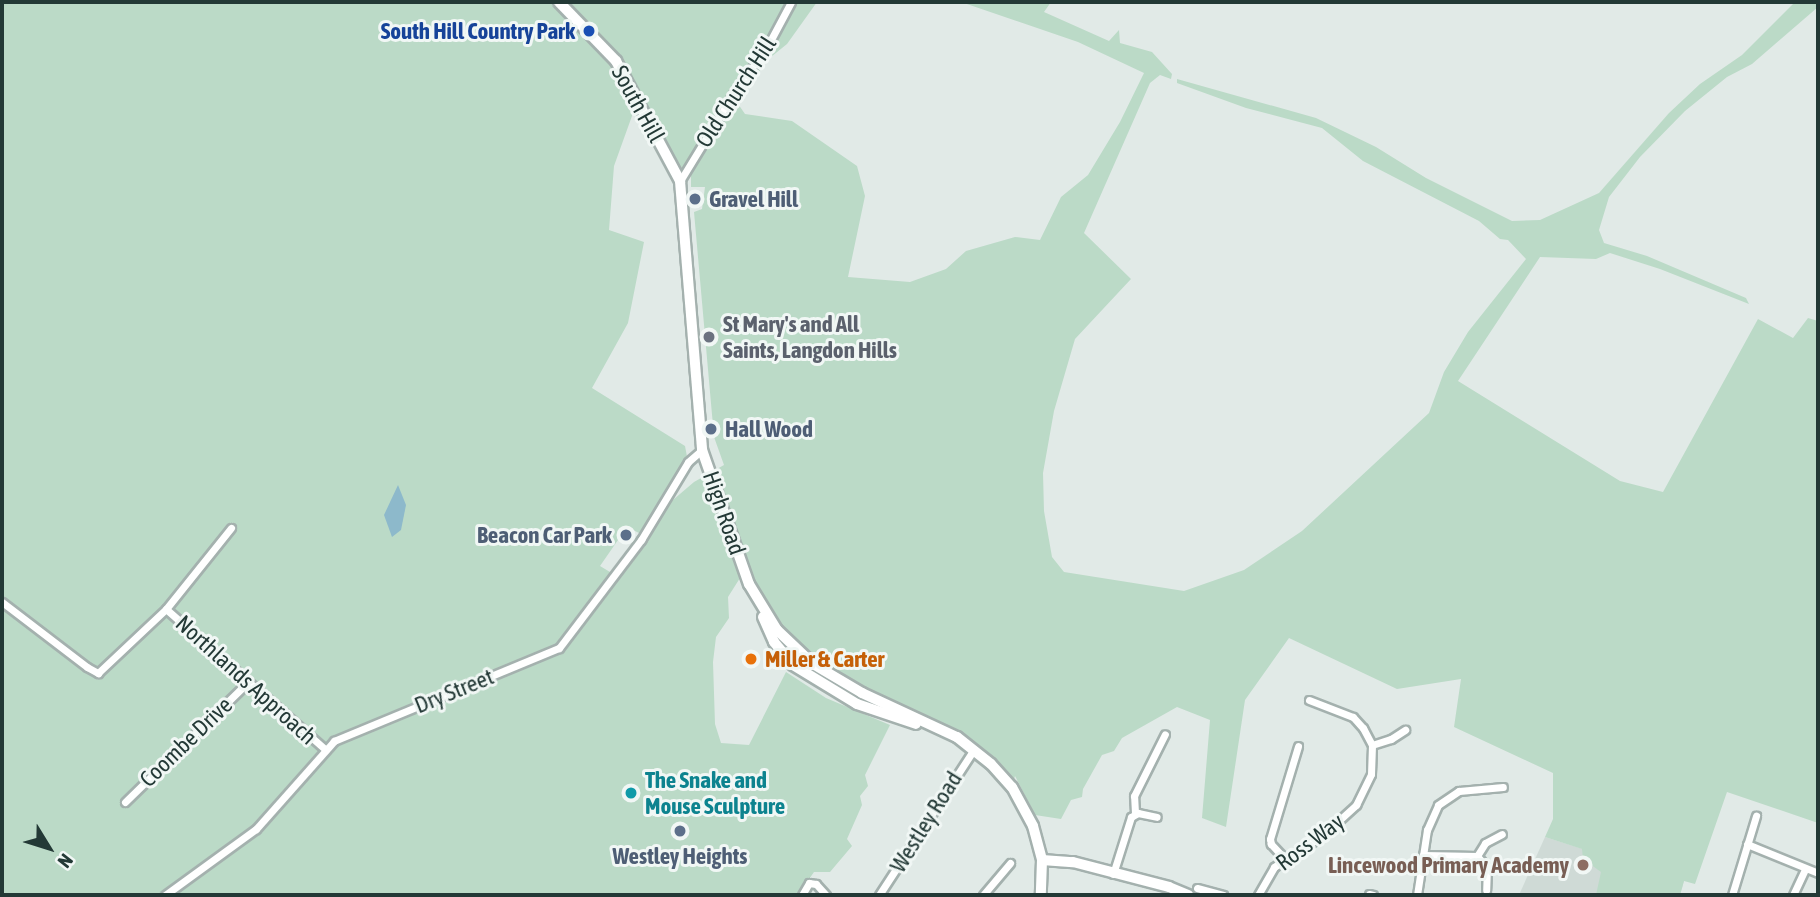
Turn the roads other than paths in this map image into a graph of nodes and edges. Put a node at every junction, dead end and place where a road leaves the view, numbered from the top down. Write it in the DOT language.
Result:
graph roads {
  1 [pos="559,2"];
  2 [pos="791,2"];
  3 [pos="680,181"];
  4 [pos="702,450"];
  5 [pos="231,528"];
  6 [pos="2,602"];
  7 [pos="166,609"];
  8 [pos="248,682"];
  9 [pos="1309,700"];
  10 [pos="1405,730"];
  11 [pos="1165,734"];
  12 [pos="1372,745"];
  13 [pos="1298,746"];
  14 [pos="974,749"];
  15 [pos="326,750"];
  16 [pos="1503,788"];
  17 [pos="125,802"];
  18 [pos="1135,813"];
  19 [pos="1756,816"];
  20 [pos="1157,817"];
  21 [pos="1502,834"];
  22 [pos="1747,844"];
  23 [pos="1423,855"];
  24 [pos="1477,856"];
  25 [pos="1285,859"];
  26 [pos="1042,860"];
  27 [pos="1010,863"];
  28 [pos="1805,869"];
  29 [pos="1818,873"];
  30 [pos="1113,874"];
  31 [pos="1197,888"];
  32 [pos="1486,890"];
  33 [pos="165,895"];
  34 [pos="802,895"];
  35 [pos="826,895"];
  36 [pos="879,895"];
  37 [pos="984,895"];
  38 [pos="1041,895"];
  39 [pos="1188,895"];
  40 [pos="1223,895"];
  41 [pos="1258,895"];
  42 [pos="1417,895"];
  43 [pos="1732,895"];
  44 [pos="1793,895"];
  1 -- 3 [label="main road, South Hill"];
  2 -- 3 [label="street, Old Church Hill"];
  3 -- 4 [label="main road, High Road"];
  4 -- 14 [label="main road, High Road"];
  4 -- 15 [label="street, Dry Street"];
  5 -- 7 [label="street"];
  6 -- 7 [label="street"];
  7 -- 8 [label="street, Northlands Approach"];
  8 -- 15 [label="street, Northlands Approach"];
  8 -- 17 [label="street, Coombe Drive"];
  9 -- 12 [label="street"];
  10 -- 12 [label="street"];
  11 -- 18 [label="street"];
  12 -- 25 [label="street, Ross Way"];
  13 -- 25 [label="street"];
  14 -- 26 [label="main road, High Road"];
  14 -- 36 [label="street, Westley Road"];
  15 -- 33 [label="street, Dry Street"];
  16 -- 23 [label="street"];
  18 -- 20 [label="street"];
  18 -- 30 [label="street"];
  19 -- 22 [label="street"];
  21 -- 24 [label="street"];
  22 -- 28 [label="street"];
  22 -- 43 [label="street"];
  23 -- 24 [label="street"];
  23 -- 42 [label="street"];
  24 -- 32 [label="street"];
  25 -- 41 [label="street, Ross Way"];
  26 -- 30 [label="main road"];
  26 -- 38 [label="main road, High Road"];
  27 -- 37 [label="street"];
  28 -- 29 [label="street"];
  28 -- 44 [label="street"];
  30 -- 39 [label="main road"];
  31 -- 40 [label="street"];
  34 -- 35 [label="street"];
}
